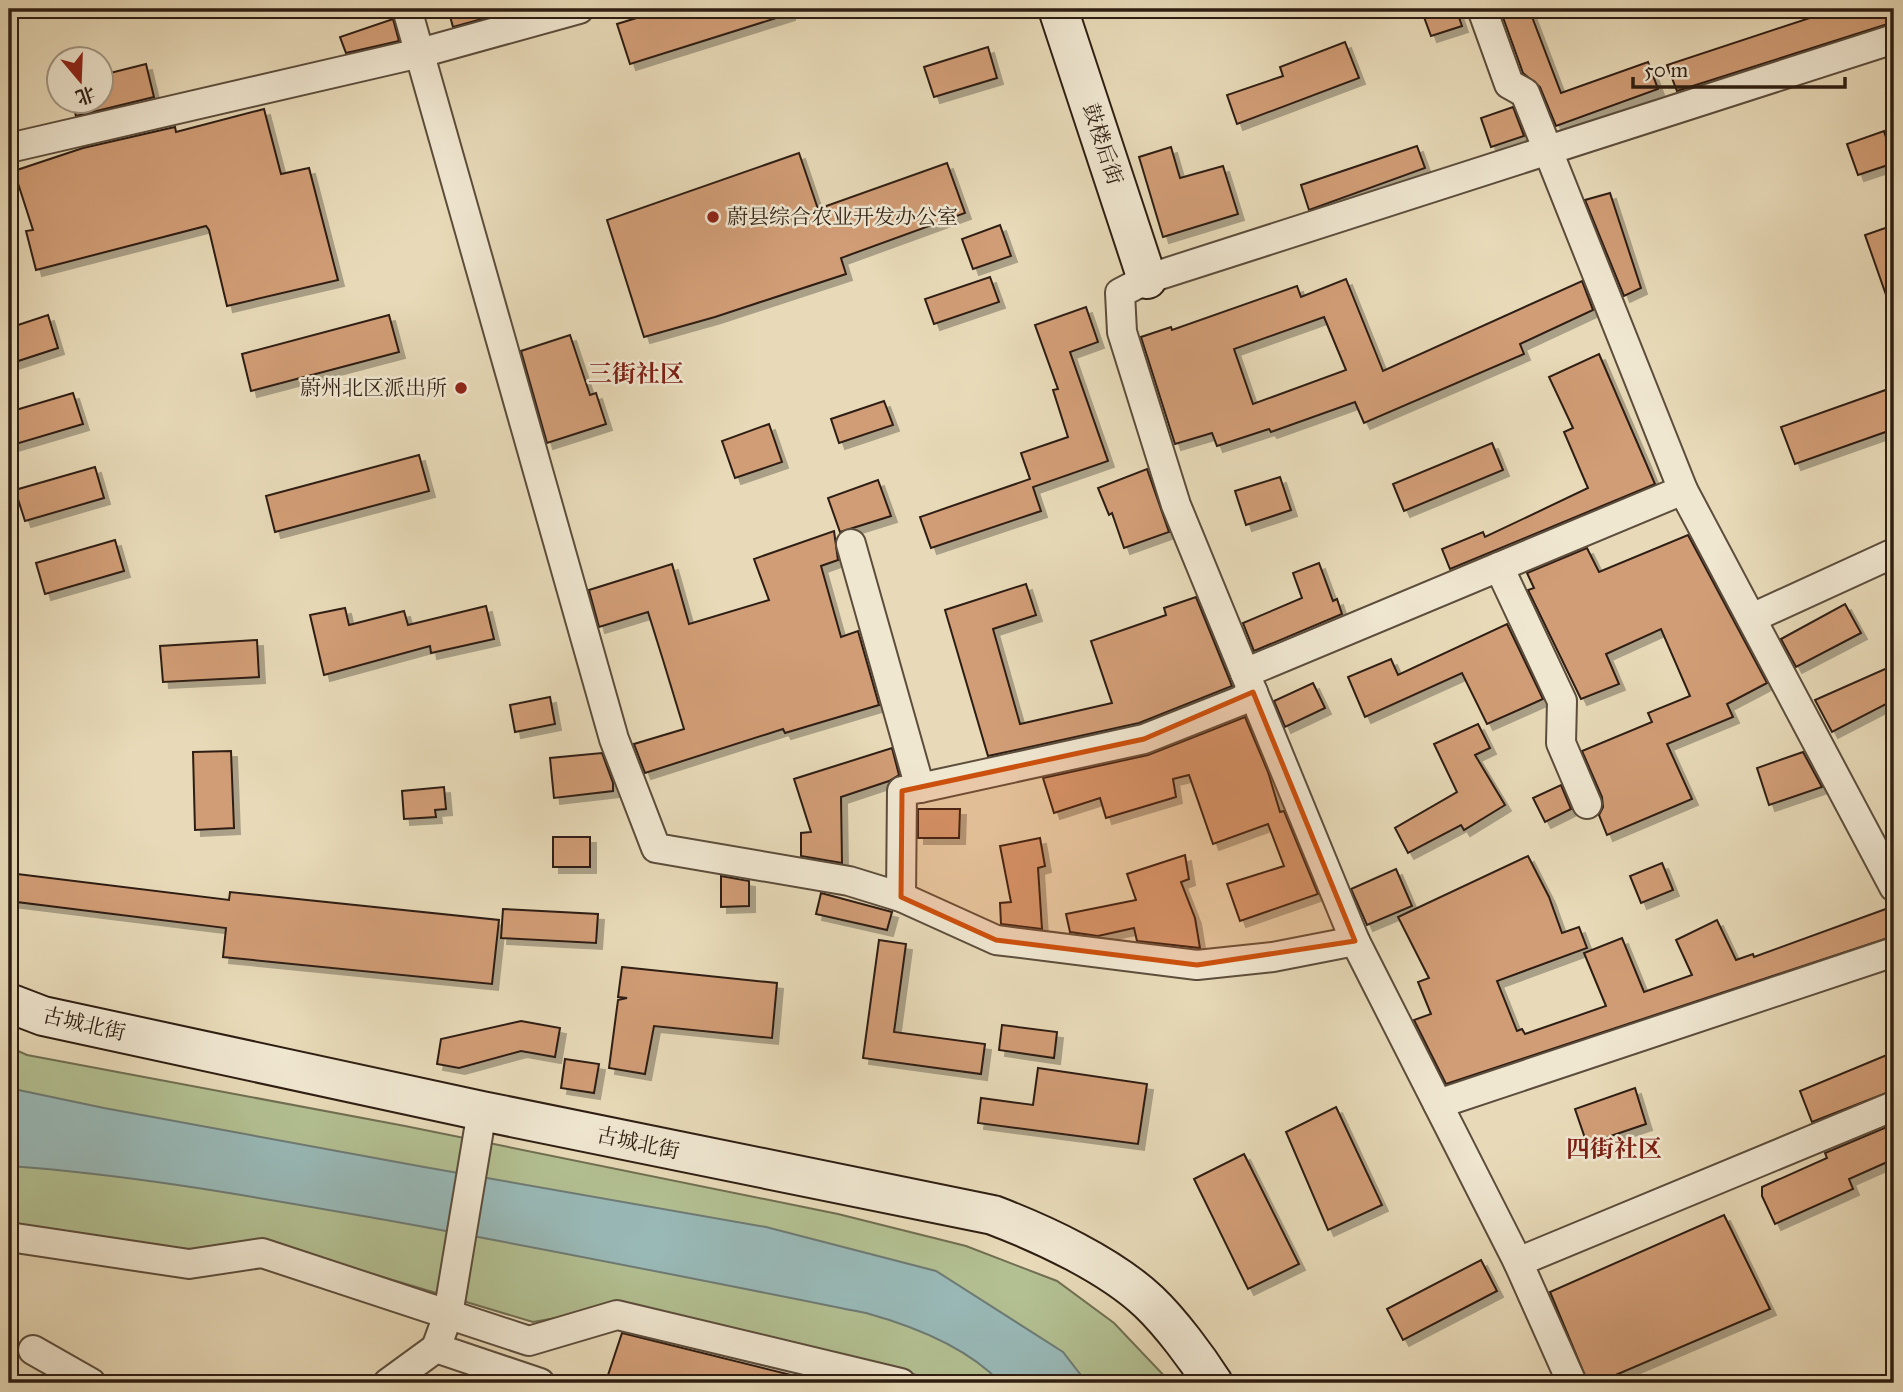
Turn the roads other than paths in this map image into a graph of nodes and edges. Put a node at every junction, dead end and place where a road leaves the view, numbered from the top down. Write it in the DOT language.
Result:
graph roads {
  1 [pos="407,9"];
  2 [pos="579,9"];
  3 [pos="1058,9"];
  4 [pos="1482,9"];
  5 [pos="1894,39"];
  6 [pos="420,53"];
  7 [pos="9,148"];
  8 [pos="1546,151"];
  9 [pos="1147,279"];
  10 [pos="1683,490"];
  11 [pos="851,544"];
  12 [pos="1894,553"];
  13 [pos="1499,567"];
  14 [pos="1752,618"];
  15 [pos="1249,683"];
  16 [pos="920,788"];
  17 [pos="1587,804"];
  18 [pos="1894,887"];
  19 [pos="901,897"];
  20 [pos="1355,941"];
  21 [pos="1894,953"];
  22 [pos="9,1003"];
  23 [pos="1438,1104"];
  24 [pos="1894,1106"];
  25 [pos="479,1130"];
  26 [pos="9,1237"];
  27 [pos="1518,1262"];
  28 [pos="449,1306"];
  29 [pos="436,1348"];
  30 [pos="33,1350"];
  31 [pos="90,1383"];
  32 [pos="388,1383"];
  33 [pos="540,1383"];
  34 [pos="901,1383"];
  35 [pos="1213,1383"];
  36 [pos="1573,1383"];
  1 -- 6 [label="street"];
  2 -- 6 [label="street"];
  3 -- 9 [label="main road, 鼓楼后街"];
  4 -- 8 [label="street"];
  5 -- 8 [label="street"];
  6 -- 7 [label="street"];
  6 -- 19 [label="street"];
  8 -- 9 [label="street"];
  8 -- 10 [label="street"];
  9 -- 15 [label="street"];
  10 -- 13 [label="street"];
  10 -- 14 [label="street"];
  11 -- 16 [label="street"];
  12 -- 14 [label="street"];
  13 -- 15 [label="street"];
  13 -- 17 [label="street"];
  14 -- 18 [label="street"];
  15 -- 16 [label="street"];
  15 -- 20 [label="street"];
  16 -- 19 [label="street"];
  19 -- 20 [label="street"];
  20 -- 23 [label="street"];
  21 -- 23 [label="street"];
  22 -- 25 [label="main road, 古城北街"];
  23 -- 27 [label="street"];
  24 -- 27 [label="street"];
  25 -- 28 [label="street"];
  25 -- 35 [label="main road, 古城北街"];
  26 -- 28 [label="street"];
  27 -- 36 [label="street"];
  28 -- 29 [label="street"];
  28 -- 34 [label="street"];
  29 -- 32 [label="street"];
  29 -- 33 [label="street"];
  30 -- 31 [label="street"];
}
